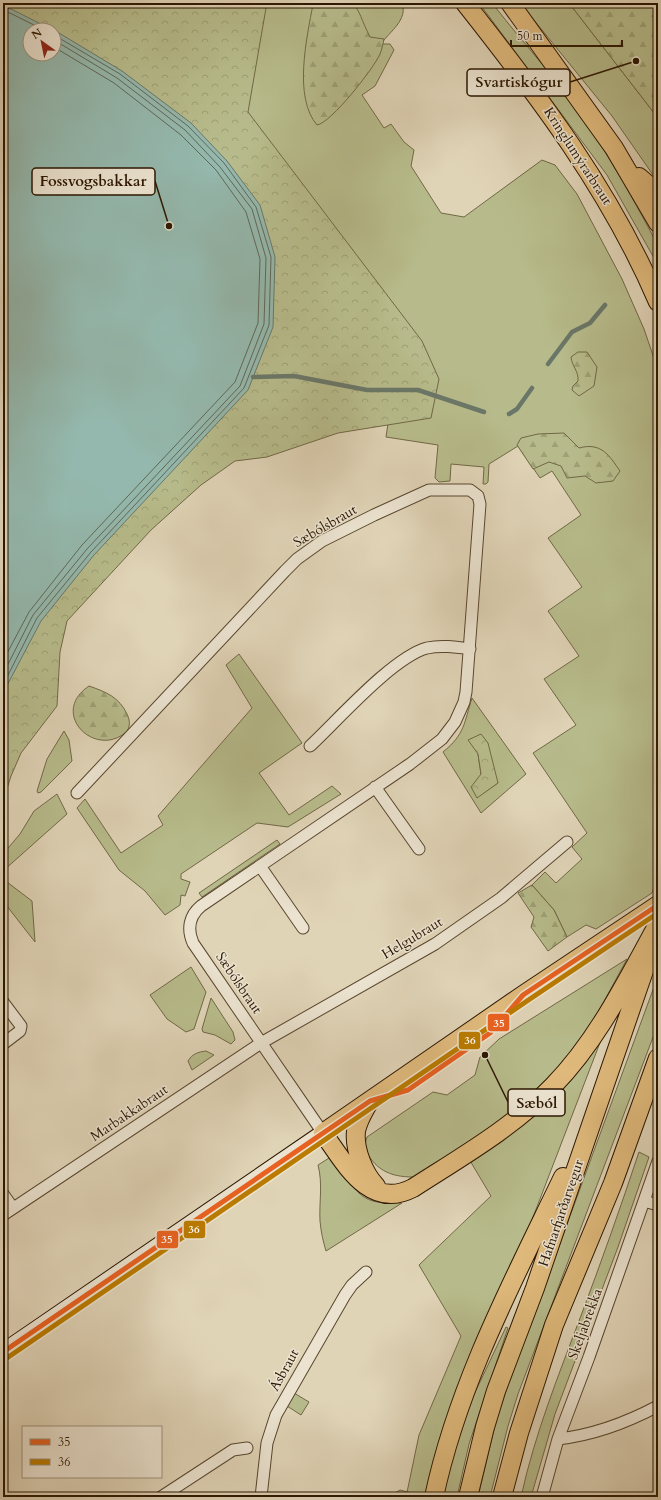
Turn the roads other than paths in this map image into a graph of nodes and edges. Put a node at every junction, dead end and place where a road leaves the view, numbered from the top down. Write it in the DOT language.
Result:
graph roads {
  1 [pos="465,3"];
  2 [pos="510,3"];
  3 [pos="625,165"];
  4 [pos="658,196"];
  5 [pos="658,223"];
  6 [pos="658,302"];
  7 [pos="470,649"];
  8 [pos="310,746"];
  9 [pos="375,787"];
  10 [pos="77,794"];
  11 [pos="567,842"];
  12 [pos="419,850"];
  13 [pos="260,866"];
  14 [pos="658,905"];
  15 [pos="303,928"];
  16 [pos="655,934"];
  17 [pos="3,1002"];
  18 [pos="261,1043"];
  19 [pos="3,1044"];
  20 [pos="658,1058"];
  21 [pos="658,1094"];
  22 [pos="600,1098"];
  23 [pos="370,1101"];
  24 [pos="323,1133"];
  25 [pos="658,1161"];
  26 [pos="613,1183"];
  27 [pos="3,1194"];
  28 [pos="384,1194"];
  29 [pos="644,1202"];
  30 [pos="658,1205"];
  31 [pos="13,1208"];
  32 [pos="3,1215"];
  33 [pos="366,1272"];
  34 [pos="3,1352"];
  35 [pos="538,1374"];
  36 [pos="658,1406"];
  37 [pos="558,1439"];
  38 [pos="247,1448"];
  39 [pos="161,1497"];
  40 [pos="261,1497"];
  41 [pos="434,1497"];
  42 [pos="468,1497"];
  43 [pos="502,1497"];
  44 [pos="512,1497"];
  45 [pos="542,1497"];
  1 -- 6 [label="main road, Kringlumýrarbraut"];
  2 -- 3 [label="main road"];
  3 -- 4 [label="main road"];
  3 -- 5 [label="main road"];
  7 -- 8 [label="street"];
  7 -- 9 [label="street, Sæbólsbraut"];
  7 -- 10 [label="street, Sæbólsbraut"];
  9 -- 12 [label="street"];
  9 -- 13 [label="street, Sæbólsbraut"];
  11 -- 18 [label="street, Helgubraut"];
  13 -- 15 [label="street"];
  13 -- 18 [label="street, Sæbólsbraut"];
  14 -- 23 [label="main road"];
  16 -- 22 [label="main road, Hafnarfjarðarvegur"];
  16 -- 28 [label="main road"];
  17 -- 19 [label="street"];
  18 -- 24 [label="street, Sæbólsbraut"];
  18 -- 31 [label="street, Marbakkabraut"];
  20 -- 26 [label="main road"];
  21 -- 26 [label="main road"];
  22 -- 41 [label="main road"];
  22 -- 42 [label="main road, Hafnarfjarðarvegur"];
  23 -- 24 [label="main road"];
  23 -- 28 [label="main road"];
  24 -- 28 [label="main road"];
  24 -- 34 [label="street"];
  25 -- 29 [label="street, Skeljabrekka"];
  26 -- 35 [label="main road"];
  27 -- 31 [label="street"];
  29 -- 30 [label="street"];
  29 -- 37 [label="street, Skeljabrekka"];
  31 -- 32 [label="street, Marbakkabraut"];
  33 -- 40 [label="street, Ásbraut"];
  35 -- 43 [label="main road"];
  35 -- 44 [label="main road"];
  36 -- 37 [label="street"];
  37 -- 45 [label="street, Skeljabrekka"];
  38 -- 39 [label="street"];
}
